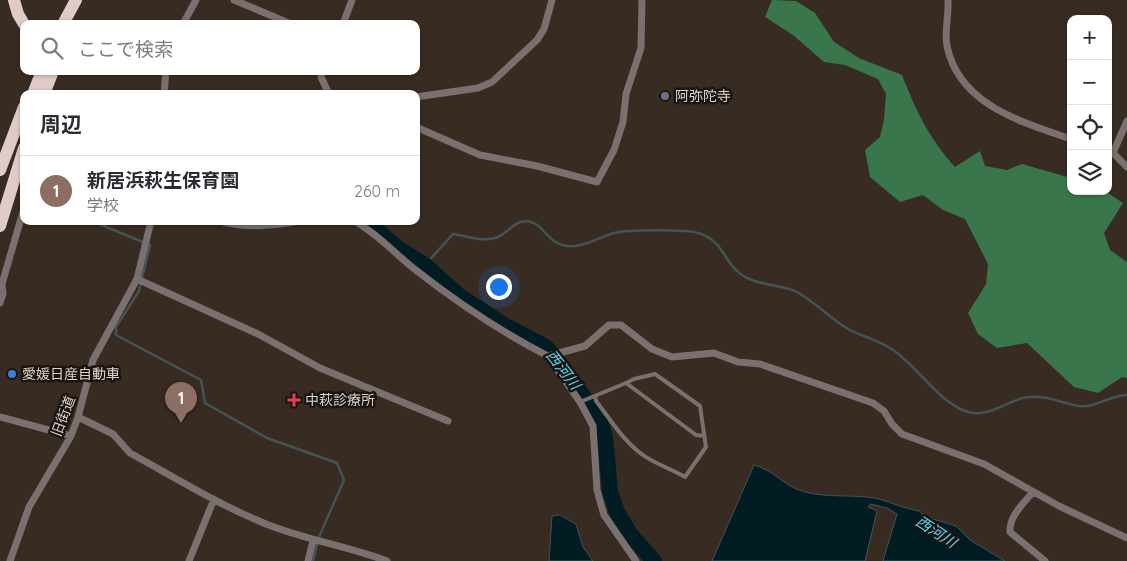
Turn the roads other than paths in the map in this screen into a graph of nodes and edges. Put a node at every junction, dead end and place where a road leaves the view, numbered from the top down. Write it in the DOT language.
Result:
graph roads {
  1 [pos="14,0"];
  2 [pos="77,0"];
  3 [pos="196,0"];
  4 [pos="234,0"];
  5 [pos="352,0"];
  6 [pos="552,0"];
  7 [pos="642,0"];
  8 [pos="948,0"];
  9 [pos="22,20"];
  10 [pos="65,20"];
  11 [pos="71,20"];
  12 [pos="185,20"];
  13 [pos="282,20"];
  14 [pos="344,20"];
  15 [pos="40,75"];
  16 [pos="51,75"];
  17 [pos="166,75"];
  18 [pos="322,75"];
  19 [pos="34,90"];
  20 [pos="46,90"];
  21 [pos="164,90"];
  22 [pos="327,90"];
  23 [pos="420,96"];
  24 [pos="20,118"];
  25 [pos="1127,121"];
  26 [pos="420,128"];
  27 [pos="1067,138"];
  28 [pos="1112,151"];
  29 [pos="1112,154"];
  30 [pos="20,161"];
  31 [pos="1127,167"];
  32 [pos="0,170"];
  33 [pos="20,222"];
  34 [pos="150,225"];
  35 [pos="234,225"];
  36 [pos="278,225"];
  37 [pos="361,225"];
  38 [pos="0,226"];
  39 [pos="141,281"];
  40 [pos="0,303"];
  41 [pos="551,355"];
  42 [pos="626,383"];
  43 [pos="595,396"];
  44 [pos="581,401"];
  45 [pos="0,417"];
  46 [pos="78,417"];
  47 [pos="448,420"];
  48 [pos="71,436"];
  49 [pos="704,436"];
  50 [pos="1033,492"];
  51 [pos="214,499"];
  52 [pos="1127,538"];
  53 [pos="313,541"];
  54 [pos="10,561"];
  55 [pos="189,561"];
  56 [pos="308,561"];
  57 [pos="387,561"];
  58 [pos="636,561"];
  59 [pos="1045,561"];
  1 -- 9 [label="highway"];
  2 -- 10 [label="highway"];
  2 -- 11 [label="highway"];
  3 -- 12 [label="street"];
  4 -- 13 [label="street"];
  5 -- 14 [label="street"];
  6 -- 23 [label="street"];
  7 -- 26 [label="street"];
  8 -- 27 [label="street"];
  15 -- 19 [label="highway"];
  16 -- 20 [label="highway"];
  17 -- 21 [label="street"];
  18 -- 22 [label="street"];
  24 -- 32 [label="highway"];
  25 -- 28 [label="street"];
  29 -- 31 [label="street"];
  30 -- 38 [label="highway"];
  33 -- 40 [label="street"];
  34 -- 39 [label="street, 旧街道"];
  35 -- 36 [label="street"];
  37 -- 41 [label="street"];
  39 -- 46 [label="street, 旧街道"];
  39 -- 47 [label="street"];
  41 -- 44 [label="street"];
  41 -- 50 [label="street"];
  42 -- 43 [label="lane"];
  42 -- 49 [label="lane"];
  42 -- 49 [label="lane"];
  43 -- 44 [label="lane"];
  43 -- 49 [label="lane"];
  44 -- 58 [label="street"];
  45 -- 48 [label="street"];
  46 -- 48 [label="street, 旧街道"];
  46 -- 51 [label="street"];
  48 -- 54 [label="street, 旧街道"];
  50 -- 52 [label="street"];
  50 -- 59 [label="street"];
  51 -- 53 [label="street"];
  51 -- 55 [label="street"];
  53 -- 56 [label="street"];
  53 -- 57 [label="street"];
}
